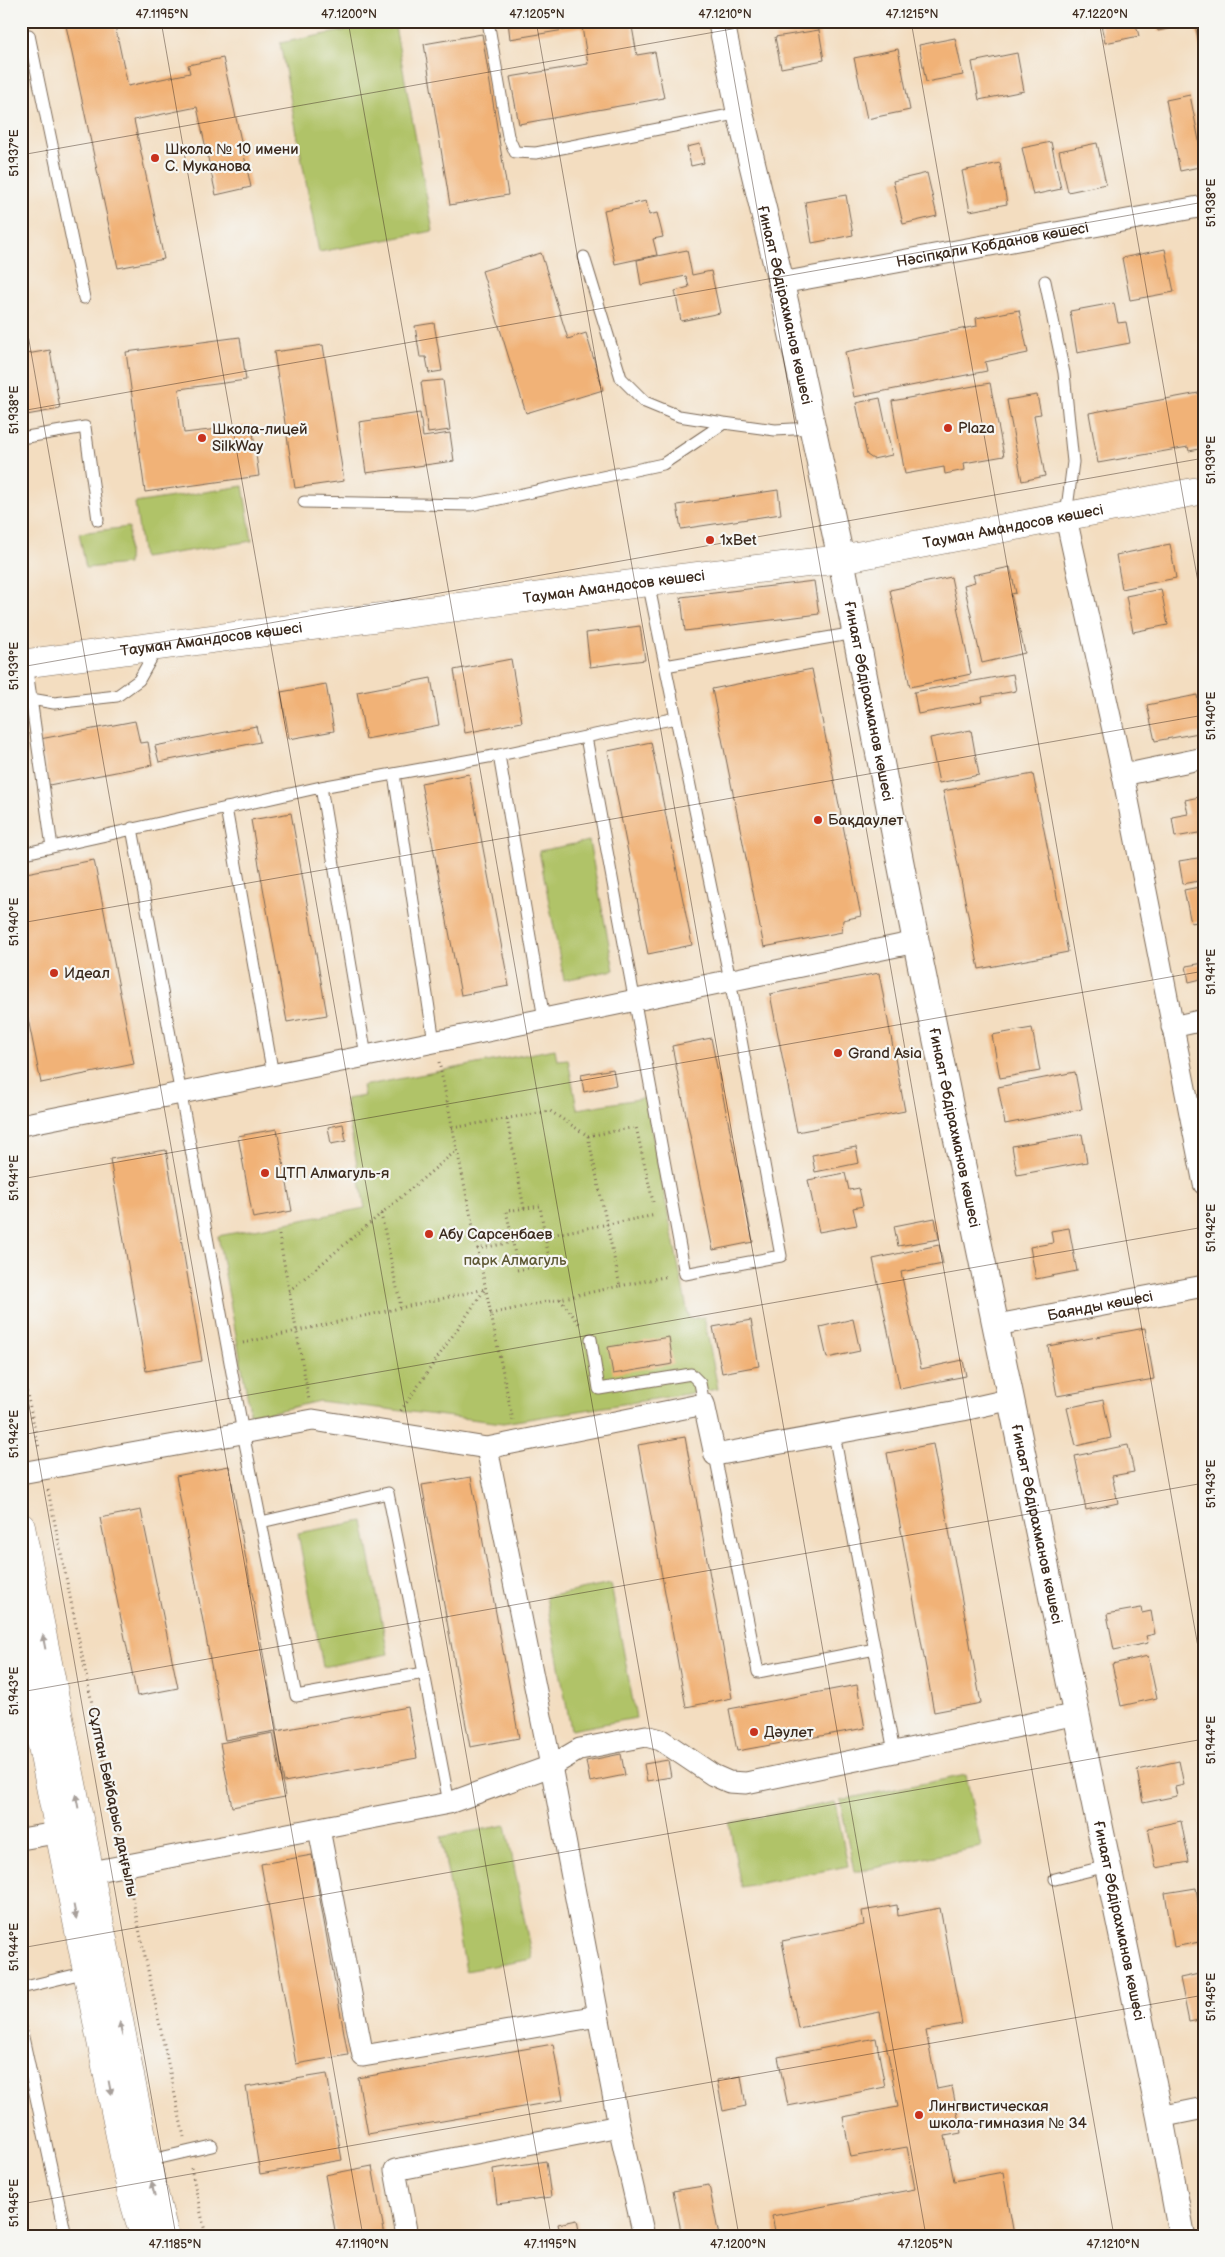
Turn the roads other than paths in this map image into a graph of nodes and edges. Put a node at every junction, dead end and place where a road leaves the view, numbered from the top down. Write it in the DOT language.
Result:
graph roads {
  1 [pos="488,21"];
  2 [pos="721,21"];
  3 [pos="21,37"];
  4 [pos="740,112"];
  5 [pos="1204,206"];
  6 [pos="584,257"];
  7 [pos="1046,281"];
  8 [pos="781,283"];
  9 [pos="84,298"];
  10 [pos="724,423"];
  11 [pos="811,428"];
  12 [pos="21,438"];
  13 [pos="1204,490"];
  14 [pos="304,502"];
  15 [pos="1066,518"];
  16 [pos="98,520"];
  17 [pos="840,559"];
  18 [pos="648,582"];
  19 [pos="855,633"];
  20 [pos="157,646"];
  21 [pos="24,664"];
  22 [pos="665,666"];
  23 [pos="31,700"];
  24 [pos="676,718"];
  25 [pos="586,737"];
  26 [pos="499,755"];
  27 [pos="1204,758"];
  28 [pos="394,774"];
  29 [pos="1122,775"];
  30 [pos="322,787"];
  31 [pos="226,808"];
  32 [pos="132,828"];
  33 [pos="52,847"];
  34 [pos="21,854"];
  35 [pos="916,942"];
  36 [pos="730,980"];
  37 [pos="634,1000"];
  38 [pos="544,1019"];
  39 [pos="1204,1020"];
  40 [pos="1172,1027"];
  41 [pos="434,1042"];
  42 [pos="366,1056"];
  43 [pos="273,1076"];
  44 [pos="182,1093"];
  45 [pos="21,1125"];
  46 [pos="1204,1184"];
  47 [pos="1204,1286"];
  48 [pos="997,1326"];
  49 [pos="591,1339"];
  50 [pos="1012,1399"];
  51 [pos="704,1404"];
  52 [pos="243,1433"];
  53 [pos="834,1434"];
  54 [pos="487,1448"];
  55 [pos="715,1455"];
  56 [pos="21,1473"];
  57 [pos="261,1522"];
  58 [pos="21,1527"];
  59 [pos="21,1641"];
  60 [pos="875,1649"];
  61 [pos="424,1673"];
  62 [pos="1077,1714"];
  63 [pos="894,1752"];
  64 [pos="551,1766"];
  65 [pos="449,1803"];
  66 [pos="319,1829"];
  67 [pos="71,1830"];
  68 [pos="21,1839"];
  69 [pos="1107,1866"];
  70 [pos="79,1874"];
  71 [pos="1055,1879"];
  72 [pos="87,1972"];
  73 [pos="21,1988"];
  74 [pos="598,2016"];
  75 [pos="21,2028"];
  76 [pos="1204,2108"];
  77 [pos="1160,2118"];
  78 [pos="619,2126"];
  79 [pos="212,2146"];
  80 [pos="147,2161"];
  81 [pos="66,2236"];
  82 [pos="144,2236"];
  83 [pos="166,2236"];
  84 [pos="408,2236"];
  85 [pos="644,2236"];
  86 [pos="1182,2236"];
  1 -- 4 [label="lane"];
  2 -- 4 [label="street, Ғинаят Әбдірахманов көшесі"];
  3 -- 9 [label="lane"];
  4 -- 8 [label="street, Ғинаят Әбдірахманов көшесі"];
  5 -- 8 [label="street, Нәсіпқали Қобданов көшесі"];
  6 -- 10 [label="lane"];
  7 -- 15 [label="lane"];
  8 -- 11 [label="street, Ғинаят Әбдірахманов көшесі"];
  10 -- 11 [label="lane"];
  10 -- 14 [label="lane"];
  11 -- 17 [label="street, Ғинаят Әбдірахманов көшесі"];
  12 -- 16 [label="lane"];
  13 -- 15 [label="main road, Тауман Амандосов көшесі"];
  15 -- 17 [label="main road, Тауман Амандосов көшесі"];
  15 -- 29 [label="street"];
  17 -- 18 [label="main road, Тауман Амандосов көшесі"];
  17 -- 19 [label="street, Ғинаят Әбдірахманов көшесі"];
  18 -- 20 [label="main road, Тауман Амандосов көшесі"];
  18 -- 22 [label="lane"];
  19 -- 22 [label="lane"];
  19 -- 35 [label="street, Ғинаят Әбдірахманов көшесі"];
  20 -- 21 [label="main road, Тауман Амандосов көшесі"];
  20 -- 23 [label="lane"];
  21 -- 23 [label="lane"];
  22 -- 24 [label="lane"];
  23 -- 33 [label="lane"];
  24 -- 25 [label="lane"];
  24 -- 36 [label="lane"];
  25 -- 26 [label="lane"];
  25 -- 37 [label="lane"];
  26 -- 28 [label="lane"];
  26 -- 38 [label="lane"];
  27 -- 29 [label="street"];
  28 -- 30 [label="lane"];
  28 -- 41 [label="lane"];
  29 -- 40 [label="street"];
  30 -- 31 [label="lane"];
  30 -- 42 [label="lane"];
  31 -- 32 [label="lane"];
  31 -- 43 [label="lane"];
  32 -- 33 [label="lane"];
  32 -- 44 [label="lane"];
  33 -- 34 [label="lane"];
  35 -- 36 [label="street"];
  35 -- 48 [label="street, Ғинаят Әбдірахманов көшесі"];
  36 -- 37 [label="street"];
  36 -- 37 [label="lane"];
  37 -- 38 [label="street"];
  38 -- 41 [label="street"];
  39 -- 40 [label="street"];
  40 -- 46 [label="street"];
  41 -- 42 [label="street"];
  42 -- 43 [label="street"];
  43 -- 44 [label="street"];
  44 -- 45 [label="street"];
  44 -- 52 [label="lane"];
  47 -- 48 [label="street, Баянды көшесі"];
  48 -- 50 [label="street, Ғинаят Әбдірахманов көшесі"];
  49 -- 51 [label="lane"];
  50 -- 53 [label="street"];
  50 -- 62 [label="street, Ғинаят Әбдірахманов көшесі"];
  51 -- 54 [label="street"];
  51 -- 55 [label="street"];
  52 -- 54 [label="street"];
  52 -- 56 [label="street"];
  52 -- 57 [label="lane"];
  53 -- 55 [label="street"];
  53 -- 60 [label="lane"];
  54 -- 64 [label="street"];
  55 -- 60 [label="lane"];
  57 -- 61 [label="lane"];
  57 -- 61 [label="lane"];
  67 -- 58 [label="main road, one-way"];
  59 -- 67 [label="main road"];
  60 -- 63 [label="lane"];
  61 -- 65 [label="lane"];
  62 -- 63 [label="street"];
  62 -- 69 [label="street, Ғинаят Әбдірахманов көшесі"];
  63 -- 64 [label="street"];
  64 -- 65 [label="street"];
  64 -- 74 [label="street"];
  65 -- 66 [label="street"];
  66 -- 70 [label="street"];
  66 -- 74 [label="street"];
  67 -- 68 [label="street"];
  67 -- 70 [label="main road"];
  69 -- 71 [label="lane"];
  69 -- 77 [label="street, Ғинаят Әбдірахманов көшесі"];
  70 -- 72 [label="main road, one-way"];
  80 -- 70 [label="main road, one-way"];
  72 -- 73 [label="lane"];
  72 -- 82 [label="main road, one-way"];
  74 -- 78 [label="street"];
  75 -- 81 [label="lane"];
  76 -- 77 [label="street"];
  77 -- 86 [label="street, Ғинаят Әбдірахманов көшесі"];
  78 -- 84 [label="street"];
  78 -- 85 [label="street"];
  79 -- 80 [label="lane"];
  83 -- 80 [label="main road, one-way"];
}
